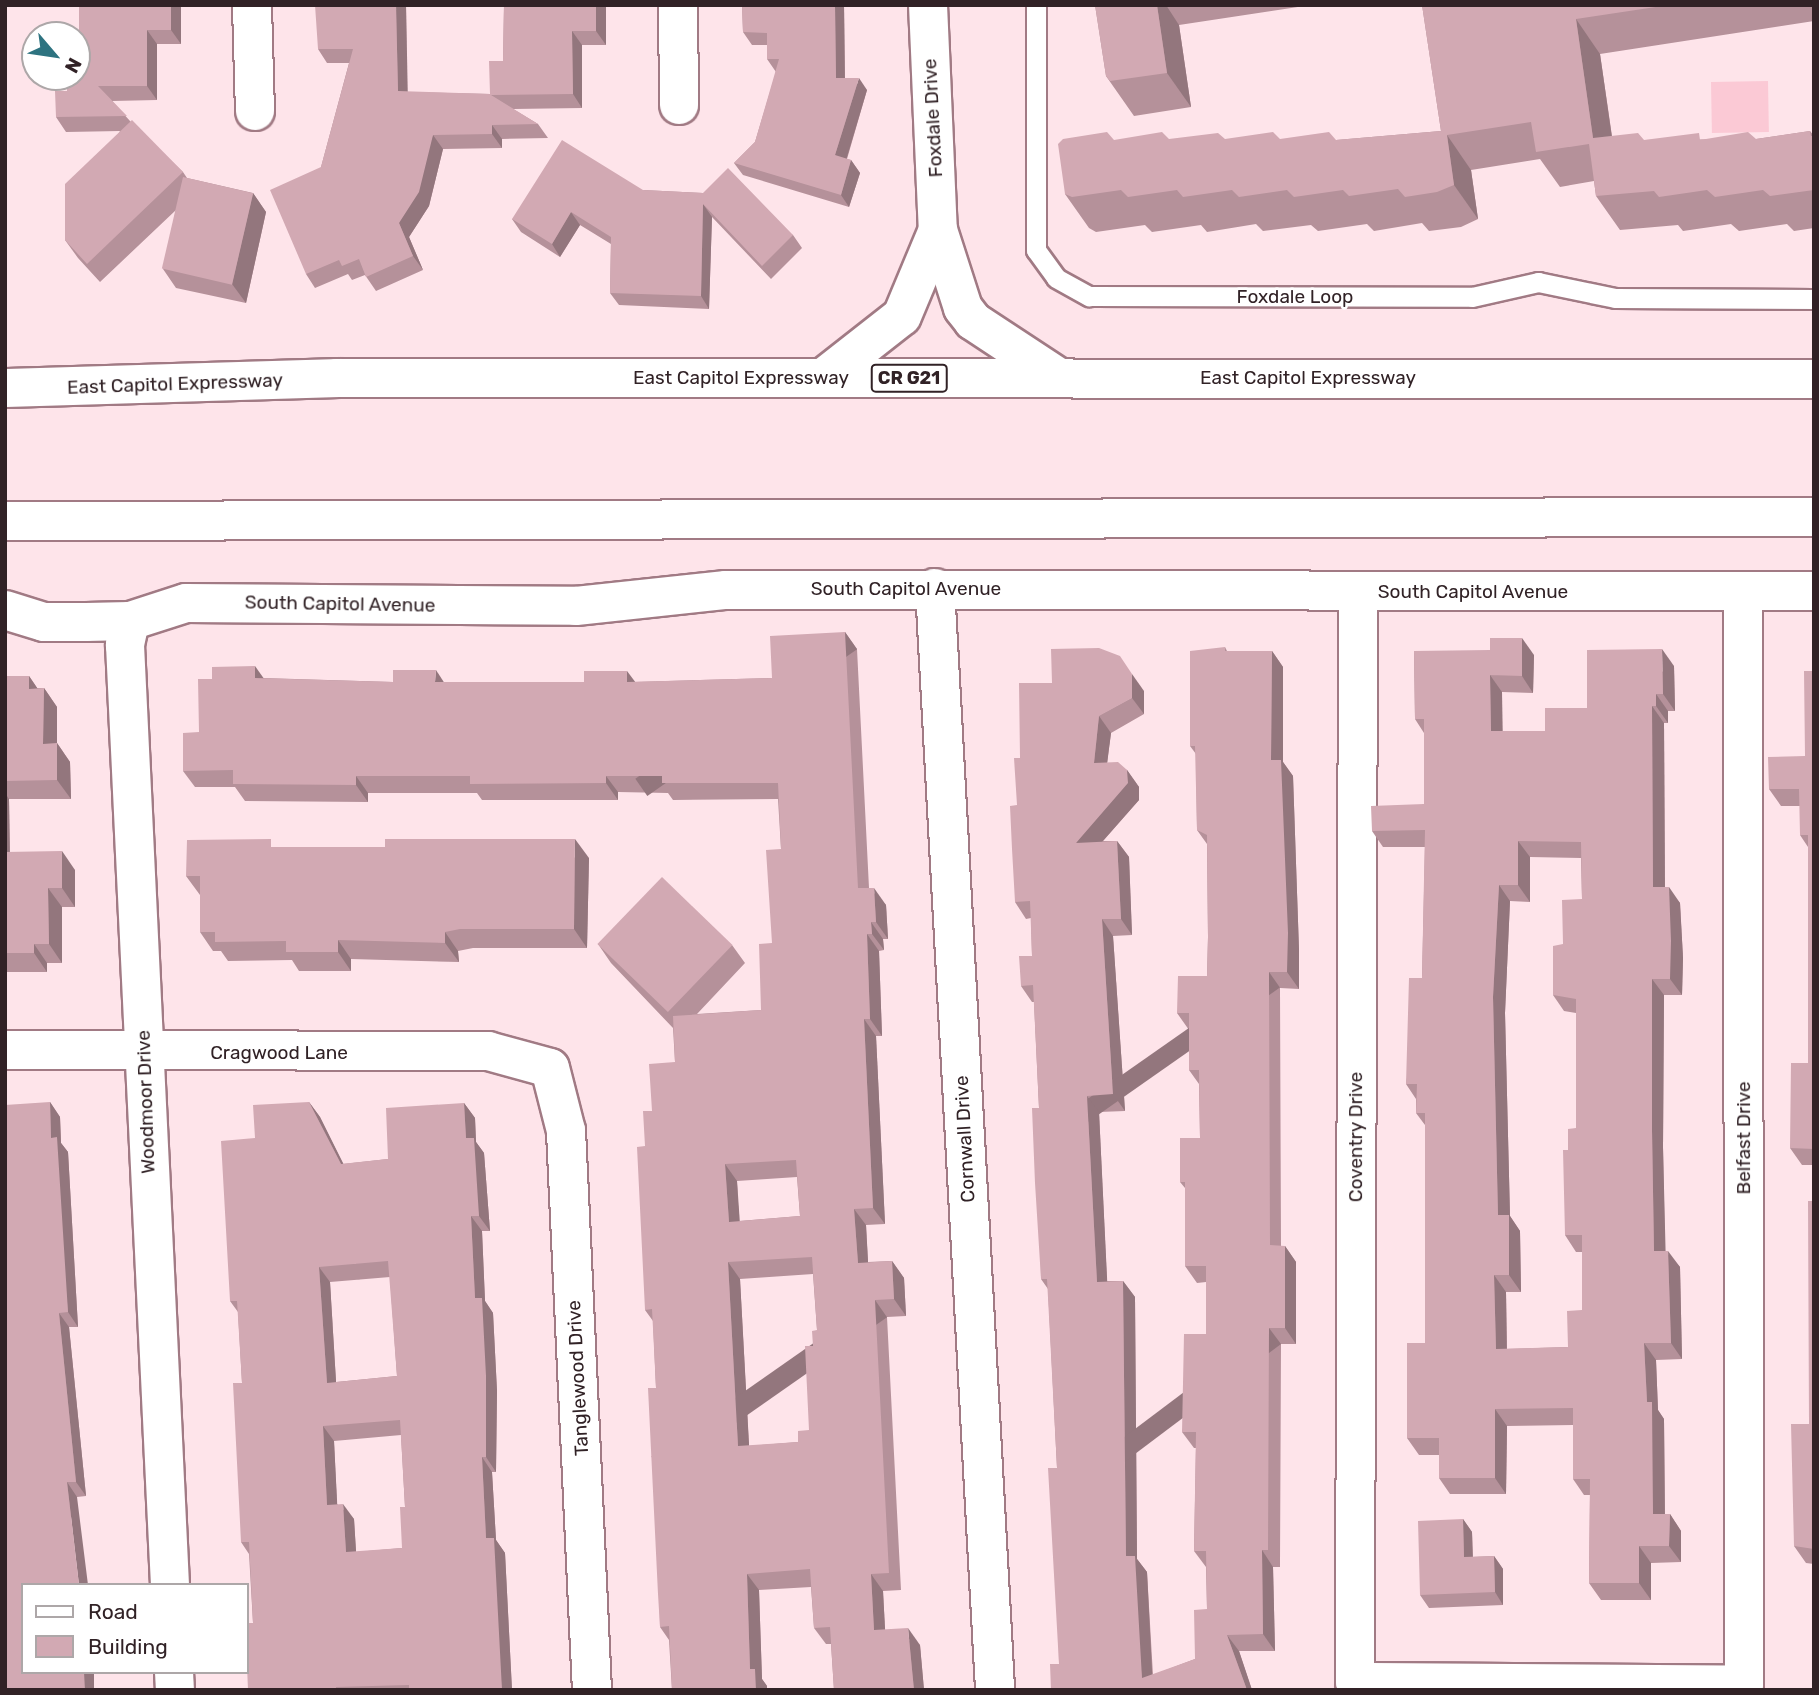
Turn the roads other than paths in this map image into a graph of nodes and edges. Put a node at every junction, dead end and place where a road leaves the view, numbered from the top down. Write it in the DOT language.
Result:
graph roads {
  1 [pos="252,5"];
  2 [pos="678,5"];
  3 [pos="928,5"];
  4 [pos="1036,5"];
  5 [pos="679,105"];
  6 [pos="255,111"];
  7 [pos="938,230"];
  8 [pos="1814,299"];
  9 [pos="1058,377"];
  10 [pos="823,378"];
  11 [pos="1814,379"];
  12 [pos="5,388"];
  13 [pos="1814,517"];
  14 [pos="5,521"];
  15 [pos="935,588"];
  16 [pos="1814,591"];
  17 [pos="1358,592"];
  18 [pos="1743,592"];
  19 [pos="10,610"];
  20 [pos="130,621"];
  21 [pos="5,1050"];
  22 [pos="143,1050"];
  23 [pos="550,1068"];
  24 [pos="170,1583"];
  25 [pos="1355,1682"];
  26 [pos="593,1690"];
  27 [pos="995,1690"];
  1 -- 6 [label="main road"];
  2 -- 5 [label="main road"];
  3 -- 7 [label="main road, Foxdale Drive"];
  4 -- 8 [label="lane, Foxdale Loop"];
  7 -- 9 [label="main road"];
  7 -- 10 [label="main road"];
  9 -- 10 [label="main road, East Capitol Expressway / CR G21"];
  9 -- 11 [label="main road, East Capitol Expressway / CR G21"];
  10 -- 12 [label="main road, East Capitol Expressway / CR G21"];
  13 -- 14 [label="main road"];
  15 -- 17 [label="main road, South Capitol Avenue"];
  15 -- 20 [label="main road, South Capitol Avenue"];
  15 -- 27 [label="main road, Cornwall Drive"];
  16 -- 18 [label="main road, South Capitol Avenue"];
  17 -- 18 [label="main road, South Capitol Avenue"];
  17 -- 25 [label="main road, Coventry Drive"];
  18 -- 25 [label="main road, Belfast Drive"];
  19 -- 20 [label="main road, South Capitol Avenue"];
  20 -- 22 [label="main road, Woodmoor Drive"];
  21 -- 22 [label="main road, Cragwood Lane"];
  22 -- 23 [label="main road, Cragwood Lane"];
  22 -- 24 [label="main road, Woodmoor Drive"];
  23 -- 26 [label="main road, Tanglewood Drive"];
}
